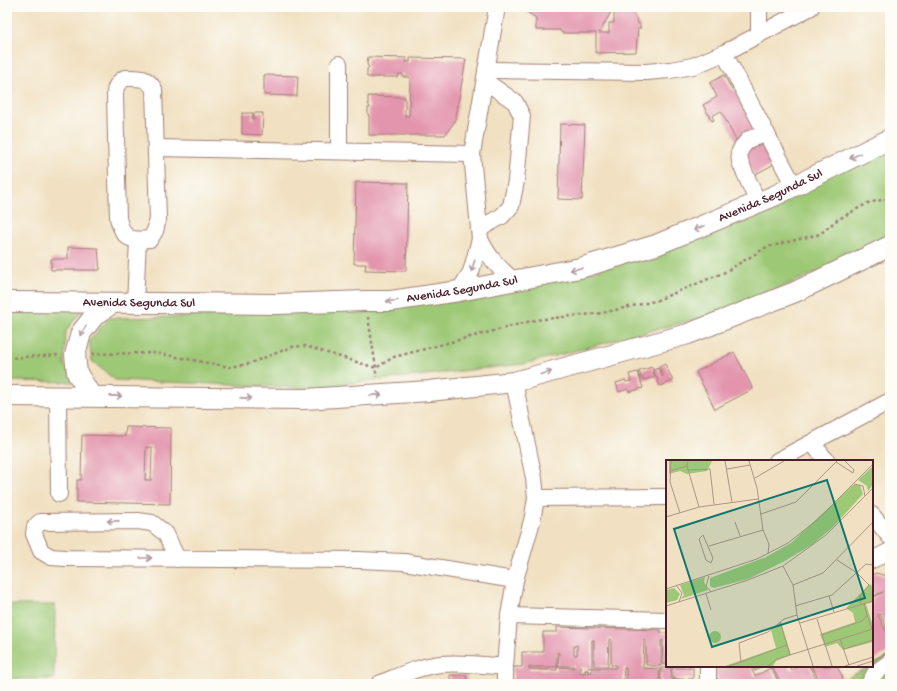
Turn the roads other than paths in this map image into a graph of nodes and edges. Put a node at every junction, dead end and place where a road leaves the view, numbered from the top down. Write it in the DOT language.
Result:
graph roads {
  1 [pos="497,7"];
  2 [pos="759,7"];
  3 [pos="811,7"];
  4 [pos="759,34"];
  5 [pos="724,53"];
  6 [pos="338,64"];
  7 [pos="486,75"];
  8 [pos="767,134"];
  9 [pos="890,139"];
  10 [pos="156,148"];
  11 [pos="339,151"];
  12 [pos="472,154"];
  13 [pos="794,186"];
  14 [pos="758,203"];
  15 [pos="479,234"];
  16 [pos="138,240"];
  17 [pos="890,246"];
  18 [pos="513,280"];
  19 [pos="459,291"];
  20 [pos="7,302"];
  21 [pos="111,304"];
  22 [pos="134,304"];
  23 [pos="514,382"];
  24 [pos="7,396"];
  25 [pos="58,396"];
  26 [pos="90,396"];
  27 [pos="890,401"];
  28 [pos="812,442"];
  29 [pos="779,460"];
  30 [pos="826,460"];
  31 [pos="59,494"];
  32 [pos="666,497"];
  33 [pos="536,498"];
  34 [pos="873,516"];
  35 [pos="890,537"];
  36 [pos="890,551"];
  37 [pos="177,559"];
  38 [pos="873,560"];
  39 [pos="515,580"];
  40 [pos="509,616"];
  41 [pos="666,620"];
  42 [pos="890,662"];
  43 [pos="505,667"];
  44 [pos="708,667"];
  45 [pos="402,679"];
  46 [pos="379,684"];
  47 [pos="505,684"];
  48 [pos="708,684"];
  49 [pos="868,684"];
  1 -- 7 [label="street"];
  2 -- 4 [label="street"];
  3 -- 4 [label="street"];
  4 -- 5 [label="street"];
  5 -- 7 [label="street"];
  5 -- 8 [label="street"];
  6 -- 11 [label="street"];
  7 -- 12 [label="street"];
  7 -- 15 [label="street"];
  8 -- 13 [label="street"];
  8 -- 14 [label="street"];
  9 -- 13 [label="main road, Avenida Segunda Sul, one-way"];
  10 -- 11 [label="street"];
  10 -- 16 [label="street"];
  10 -- 16 [label="street"];
  11 -- 12 [label="street"];
  12 -- 15 [label="street"];
  13 -- 14 [label="main road, Avenida Segunda Sul"];
  14 -- 18 [label="main road, Avenida Segunda Sul, one-way"];
  15 -- 18 [label="street"];
  15 -- 19 [label="street, one-way"];
  16 -- 22 [label="street"];
  23 -- 17 [label="main road, one-way"];
  18 -- 19 [label="main road, Avenida Segunda Sul"];
  19 -- 22 [label="main road, Avenida Segunda Sul, one-way"];
  20 -- 21 [label="main road, Avenida Segunda Sul"];
  21 -- 22 [label="main road, Avenida Segunda Sul"];
  21 -- 26 [label="main road, one-way"];
  26 -- 23 [label="main road, one-way"];
  23 -- 33 [label="street"];
  24 -- 25 [label="main road"];
  25 -- 26 [label="main road"];
  25 -- 31 [label="street"];
  27 -- 28 [label="street"];
  28 -- 29 [label="street"];
  28 -- 30 [label="street"];
  32 -- 33 [label="street"];
  33 -- 39 [label="street"];
  34 -- 35 [label="street"];
  36 -- 38 [label="street"];
  37 -- 37 [label="street, one-way"];
  37 -- 39 [label="street"];
  39 -- 40 [label="street"];
  40 -- 41 [label="street"];
  40 -- 43 [label="street"];
  42 -- 49 [label="street"];
  43 -- 45 [label="street"];
  43 -- 47 [label="street"];
  44 -- 48 [label="street"];
  45 -- 46 [label="street"];
}
